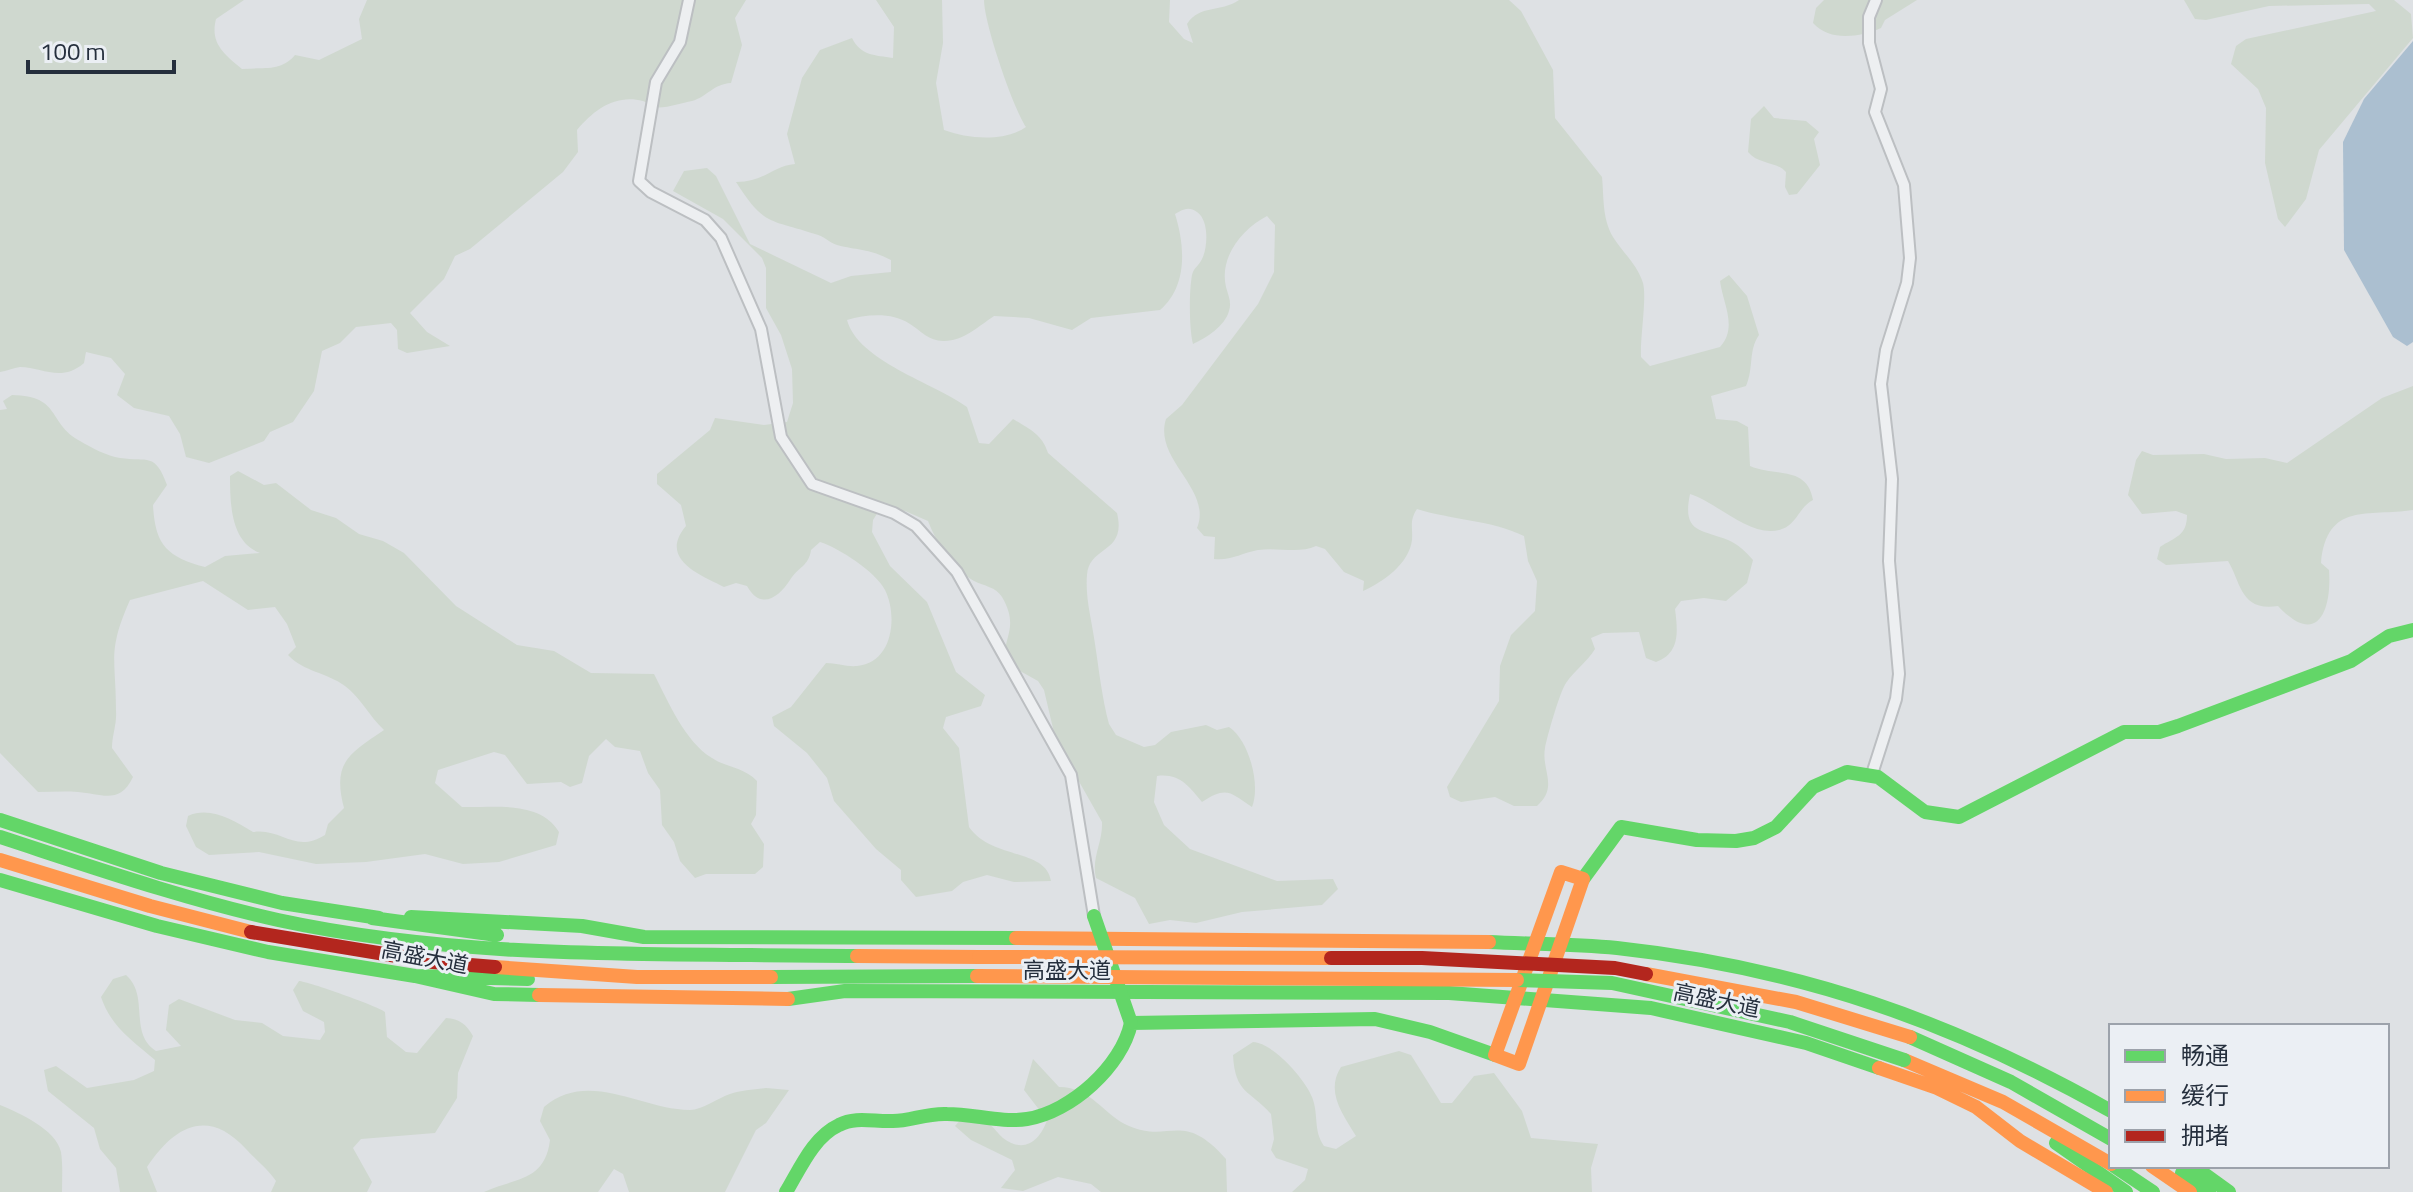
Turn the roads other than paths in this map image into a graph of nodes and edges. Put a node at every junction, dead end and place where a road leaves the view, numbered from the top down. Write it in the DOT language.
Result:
graph roads {
  1 [pos="689,0"];
  2 [pos="1876,0"];
  3 [pos="2413,630"];
  4 [pos="1872,774"];
  5 [pos="0,820"];
  6 [pos="0,837"];
  7 [pos="0,860"];
  8 [pos="1583,879"];
  9 [pos="0,880"];
  10 [pos="1094,916"];
  11 [pos="372,918"];
  12 [pos="1536,945"];
  13 [pos="1560,946"];
  14 [pos="638,953"];
  15 [pos="415,976"];
  16 [pos="637,977"];
  17 [pos="1516,999"];
  18 [pos="1541,1001"];
  19 [pos="1131,1023"];
  20 [pos="1939,1050"];
  21 [pos="1495,1055"];
  22 [pos="2003,1102"];
  23 [pos="2109,1110"];
  24 [pos="2109,1124"];
  25 [pos="2109,1138"];
  26 [pos="2109,1163"];
  27 [pos="2117,1168"];
  28 [pos="2155,1168"];
  29 [pos="2176,1168"];
  30 [pos="2196,1168"];
  31 [pos="786,1192"];
  32 [pos="2106,1192"];
  33 [pos="2126,1192"];
  34 [pos="2153,1192"];
  35 [pos="2190,1192"];
  36 [pos="2209,1192"];
  37 [pos="2229,1192"];
  1 -- 10 [label="street"];
  2 -- 4 [label="street"];
  3 -- 4 [label="main road"];
  4 -- 8 [label="main road"];
  5 -- 11 [label="main road, 高盛大道"];
  6 -- 14 [label="main road, 高盛大道"];
  7 -- 16 [label="main road, 高盛大道"];
  8 -- 12 [label="main road"];
  8 -- 13 [label="main road"];
  9 -- 15 [label="main road, 高盛大道"];
  10 -- 19 [label="main road, bridge"];
  11 -- 12 [label="main road, 高盛大道"];
  11 -- 14 [label="main road"];
  12 -- 13 [label="main road, 高盛大道"];
  12 -- 17 [label="main road"];
  13 -- 18 [label="main road"];
  13 -- 23 [label="main road, 高盛大道"];
  14 -- 20 [label="main road, 高盛大道, bridge"];
  15 -- 16 [label="main road"];
  15 -- 17 [label="main road, 高盛大道"];
  16 -- 22 [label="main road, 高盛大道, bridge"];
  17 -- 18 [label="main road, 高盛大道"];
  17 -- 21 [label="main road"];
  18 -- 21 [label="main road"];
  18 -- 32 [label="main road, 高盛大道"];
  19 -- 21 [label="main road"];
  19 -- 31 [label="main road"];
  20 -- 24 [label="main road"];
  20 -- 25 [label="main road, 高盛大道"];
  22 -- 26 [label="main road, 高盛大道"];
  22 -- 33 [label="main road"];
  27 -- 34 [label="main road, 高盛大道"];
  28 -- 35 [label="main road"];
  29 -- 36 [label="main road"];
  30 -- 37 [label="main road"];
}
